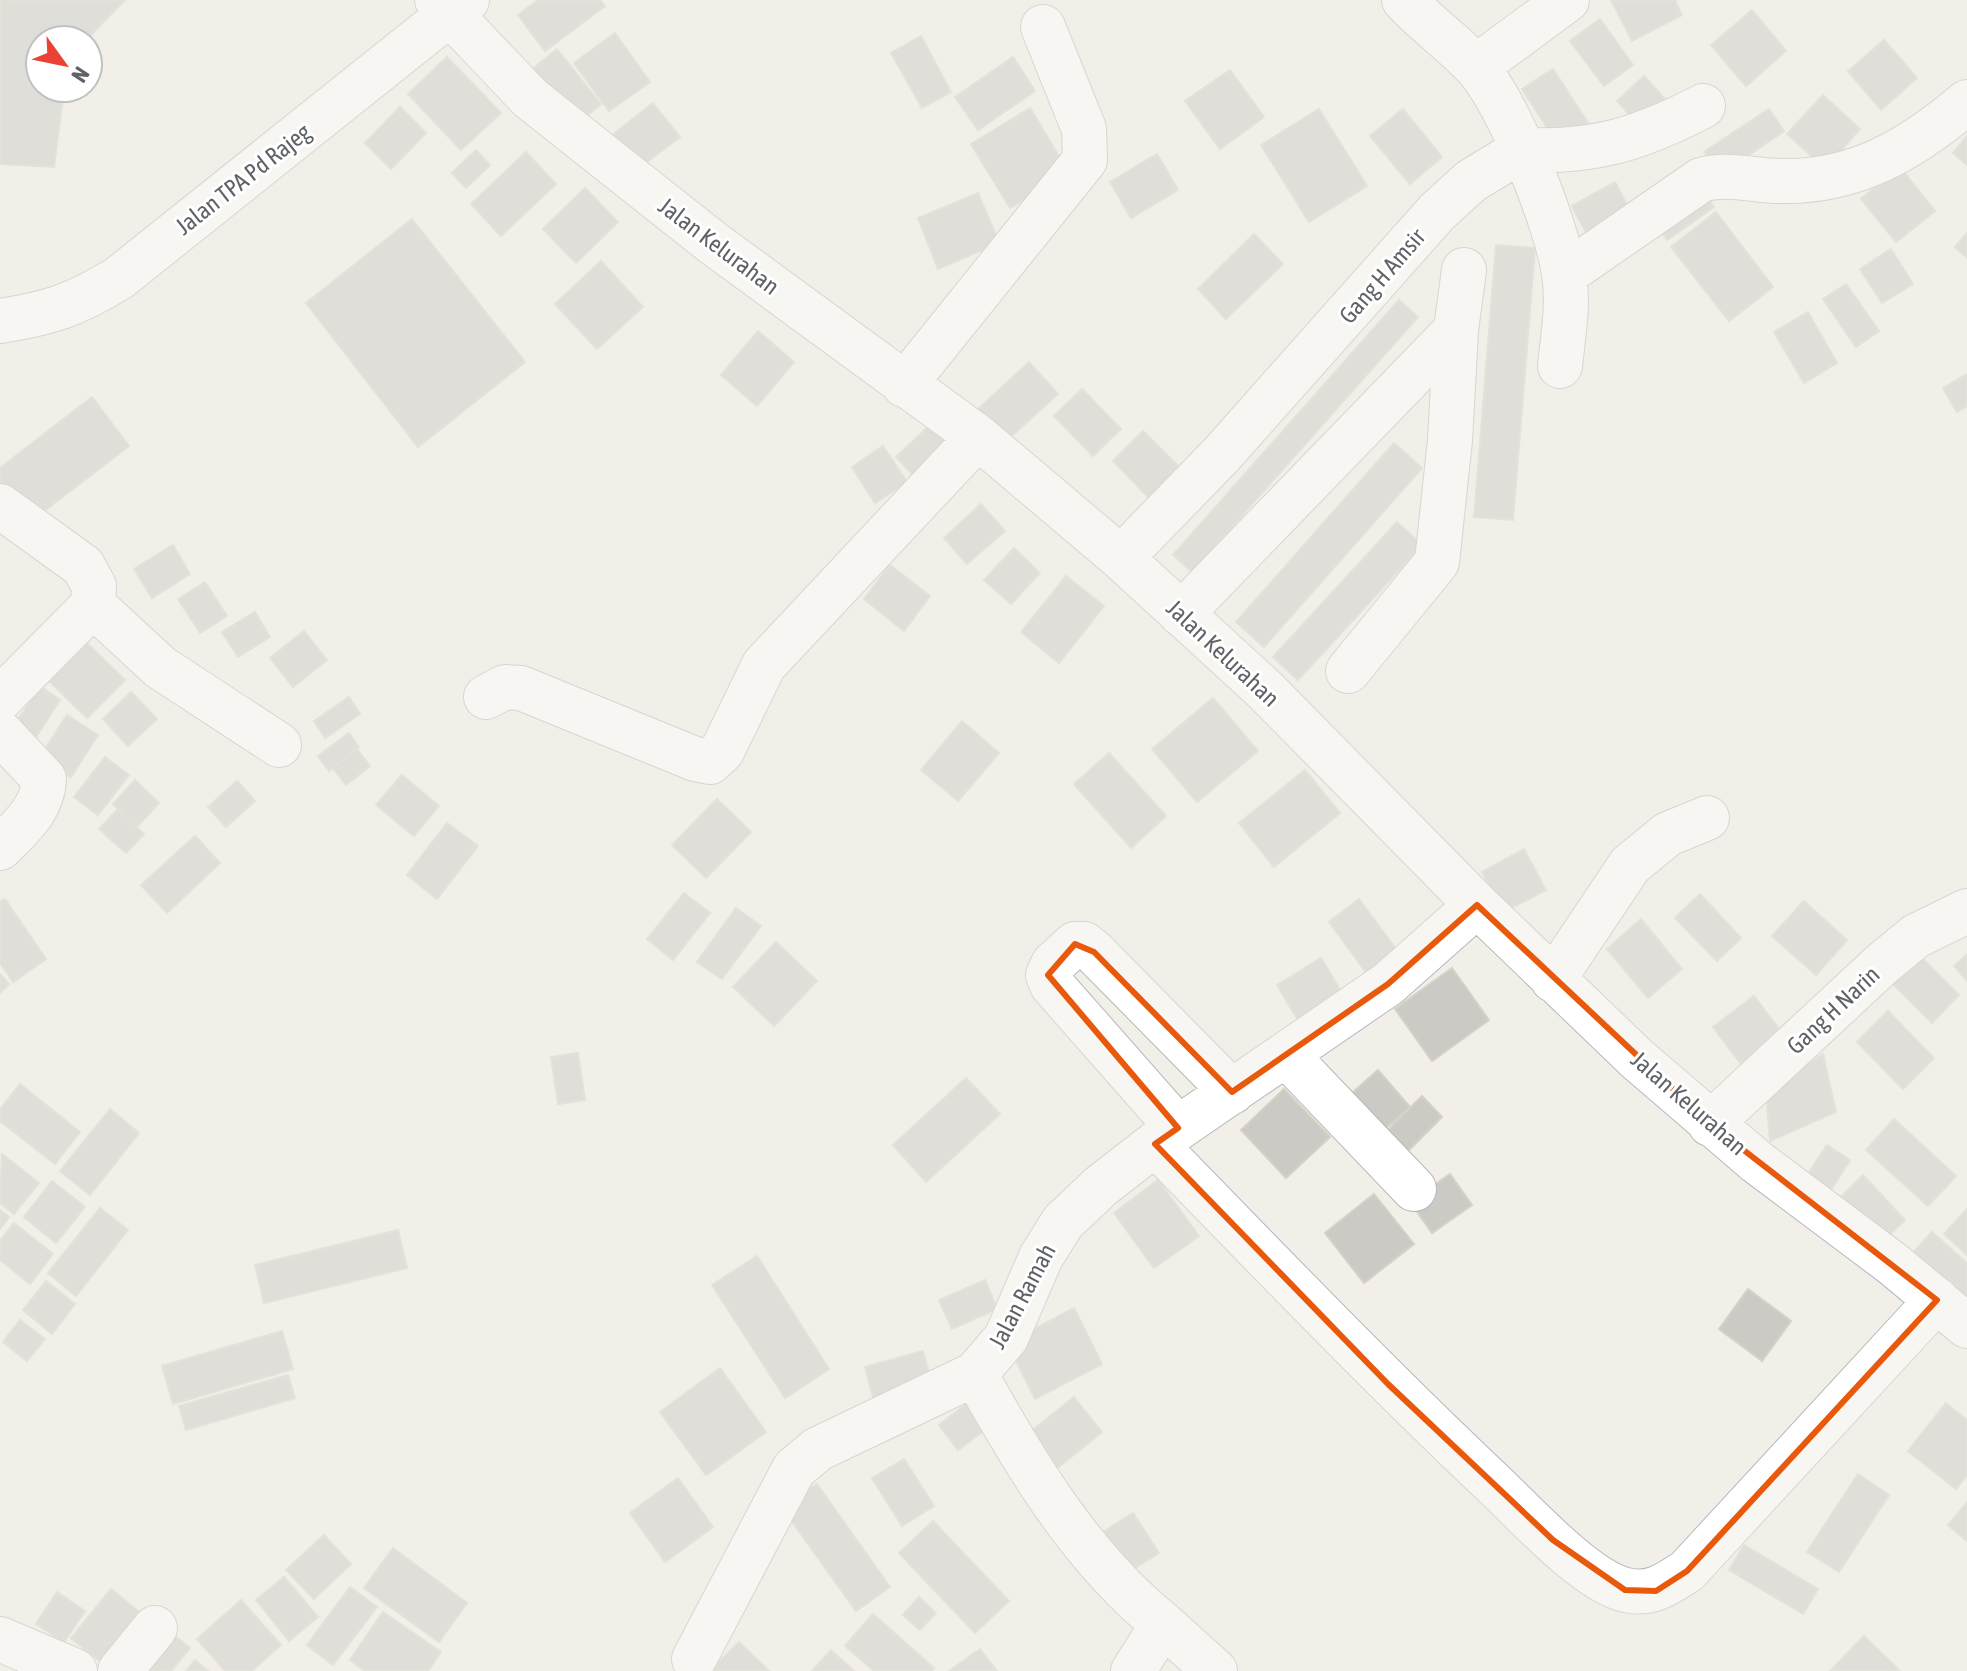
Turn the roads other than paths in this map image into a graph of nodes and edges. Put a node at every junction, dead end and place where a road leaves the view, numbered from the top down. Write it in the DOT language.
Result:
graph roads {
  1 [pos="1404,0"];
  2 [pos="1567,0"];
  3 [pos="451,5"];
  4 [pos="1043,27"];
  5 [pos="1476,67"];
  6 [pos="1967,102"];
  7 [pos="1703,106"];
  8 [pos="1522,150"];
  9 [pos="1464,270"];
  10 [pos="1565,274"];
  11 [pos="0,321"];
  12 [pos="1456,330"];
  13 [pos="1560,366"];
  14 [pos="904,385"];
  15 [pos="978,437"];
  16 [pos="0,506"];
  17 [pos="1121,558"];
  18 [pos="93,605"];
  19 [pos="1181,614"];
  20 [pos="1348,671"];
  21 [pos="486,697"];
  22 [pos="0,699"];
  23 [pos="0,732"];
  24 [pos="279,745"];
  25 [pos="1707,818"];
  26 [pos="0,848"];
  27 [pos="1477,905"];
  28 [pos="1967,911"];
  29 [pos="1553,980"];
  30 [pos="1286,1055"];
  31 [pos="1232,1092"];
  32 [pos="1710,1124"];
  33 [pos="1167,1136"];
  34 [pos="1414,1189"];
  35 [pos="1952,1313"];
  36 [pos="975,1374"];
  37 [pos="1163,1624"];
  38 [pos="155,1628"];
  39 [pos="0,1639"];
  40 [pos="694,1659"];
  41 [pos="75,1671"];
  42 [pos="120,1671"];
  43 [pos="1133,1671"];
  44 [pos="1215,1671"];
  1 -- 5 [label="street"];
  2 -- 5 [label="street"];
  3 -- 11 [label="street, Jalan TPA Pd Rajeg"];
  3 -- 14 [label="street, Jalan Kelurahan"];
  4 -- 14 [label="street"];
  5 -- 8 [label="street"];
  6 -- 10 [label="street"];
  7 -- 8 [label="street"];
  8 -- 10 [label="street"];
  8 -- 17 [label="street, Gang H Amsir"];
  9 -- 12 [label="street"];
  10 -- 13 [label="street"];
  12 -- 19 [label="street"];
  12 -- 20 [label="street"];
  14 -- 15 [label="street, Jalan Kelurahan"];
  15 -- 17 [label="street, Jalan Kelurahan"];
  15 -- 21 [label="street"];
  16 -- 18 [label="street"];
  17 -- 19 [label="street, Jalan Kelurahan"];
  18 -- 22 [label="street"];
  18 -- 24 [label="street"];
  19 -- 27 [label="street, Jalan Kelurahan"];
  23 -- 26 [label="street"];
  25 -- 29 [label="street"];
  27 -- 29 [label="street, Jalan Kelurahan"];
  27 -- 30 [label="street, Jalan Ramah"];
  28 -- 32 [label="street, Gang H Narin"];
  29 -- 32 [label="street, Jalan Kelurahan"];
  30 -- 31 [label="street, Jalan Ramah"];
  30 -- 34 [label="street"];
  31 -- 33 [label="street, Jalan Ramah"];
  31 -- 33 [label="street"];
  32 -- 35 [label="street, Jalan Kelurahan"];
  33 -- 35 [label="street"];
  33 -- 36 [label="street, Jalan Ramah"];
  36 -- 37 [label="street, Jalan Ramah"];
  36 -- 40 [label="street"];
  37 -- 43 [label="street"];
  37 -- 44 [label="street, Jalan Ramah"];
  38 -- 42 [label="street"];
  39 -- 41 [label="street"];
}
